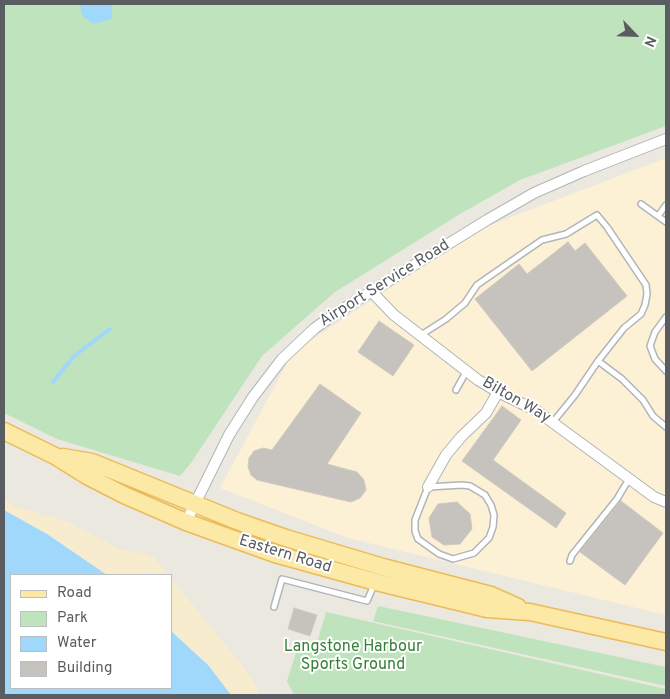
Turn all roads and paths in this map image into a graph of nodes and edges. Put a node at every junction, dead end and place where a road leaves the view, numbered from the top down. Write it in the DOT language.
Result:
graph roads {
  1 [pos="666,139"];
  2 [pos="641,204"];
  3 [pos="666,205"];
  4 [pos="658,216"];
  5 [pos="666,222"];
  6 [pos="372,291"];
  7 [pos="666,317"];
  8 [pos="421,336"];
  9 [pos="598,361"];
  10 [pos="466,371"];
  11 [pos="666,371"];
  12 [pos="456,390"];
  13 [pos="498,392"];
  14 [pos="553,422"];
  15 [pos="666,427"];
  16 [pos="4,431"];
  17 [pos="55,456"];
  18 [pos="629,479"];
  19 [pos="428,487"];
  20 [pos="666,502"];
  21 [pos="194,504"];
  22 [pos="186,522"];
  23 [pos="570,560"];
  24 [pos="376,582"];
  25 [pos="274,607"];
  26 [pos="530,612"];
  27 [pos="666,642"];
  1 -- 6 [label="street, Airport Service Road"];
  2 -- 4 [label="lane"];
  3 -- 4 [label="lane"];
  4 -- 5 [label="lane"];
  6 -- 8 [label="street, Bilton Way"];
  6 -- 21 [label="street, Airport Service Road"];
  7 -- 11 [label="lane"];
  8 -- 9 [label="lane"];
  8 -- 10 [label="street, Bilton Way"];
  9 -- 14 [label="lane"];
  9 -- 15 [label="lane"];
  10 -- 12 [label="lane"];
  10 -- 13 [label="street, Bilton Way"];
  13 -- 14 [label="street, Bilton Way"];
  13 -- 19 [label="street"];
  14 -- 18 [label="street, Bilton Way"];
  16 -- 17 [label="main road, Eastern Road"];
  17 -- 21 [label="main road, Eastern Road"];
  17 -- 22 [label="main road, Eastern Road"];
  18 -- 20 [label="street, Bilton Way"];
  18 -- 23 [label="lane"];
  19 -- 19 [label="lane"];
  21 -- 22 [label="street, Airport Service Road"];
  21 -- 26 [label="main road, Eastern Road"];
  22 -- 24 [label="main road, Eastern Road"];
  24 -- 25 [label="lane"];
  24 -- 26 [label="main road, Eastern Road"];
  26 -- 27 [label="main road, Eastern Road"];
}
